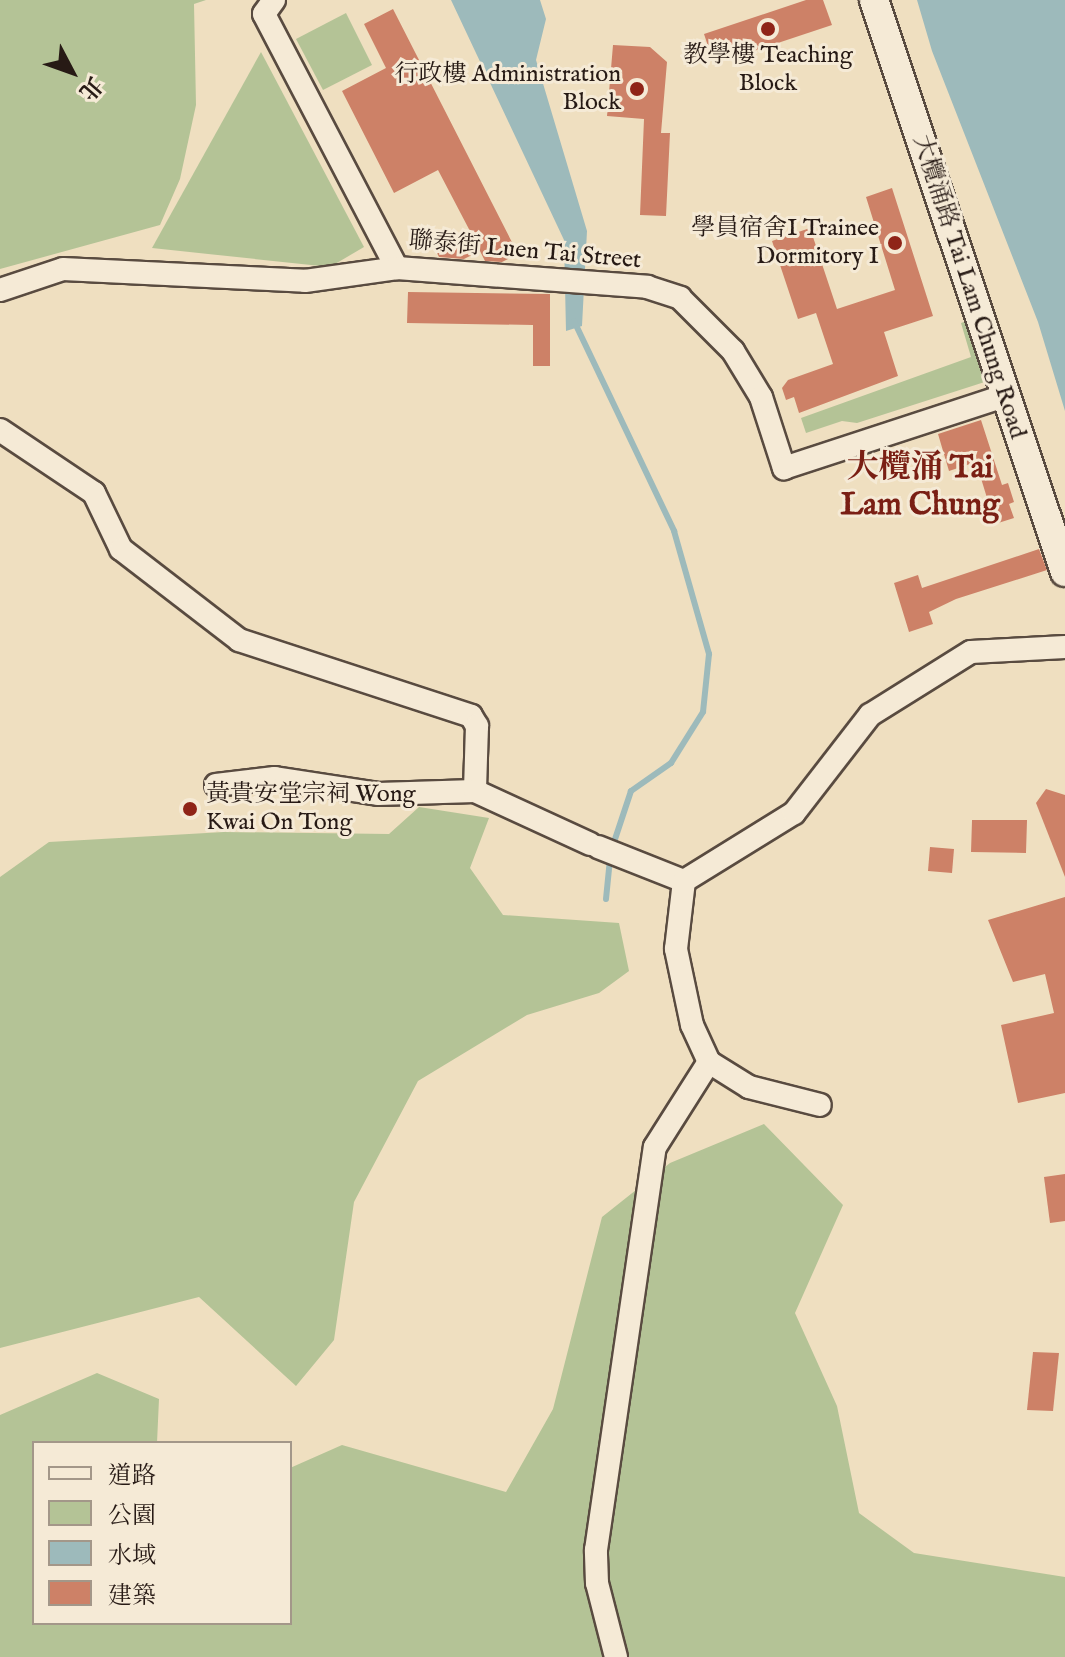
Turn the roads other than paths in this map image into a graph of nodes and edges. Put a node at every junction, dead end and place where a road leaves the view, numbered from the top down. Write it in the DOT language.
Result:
graph roads {
  1 [pos="874,0"];
  2 [pos="269,7"];
  3 [pos="397,268"];
  4 [pos="0,290"];
  5 [pos="1004,396"];
  6 [pos="0,430"];
  7 [pos="1065,572"];
  8 [pos="1065,647"];
  9 [pos="216,785"];
  10 [pos="475,791"];
  11 [pos="684,881"];
  12 [pos="709,1062"];
  13 [pos="820,1105"];
  14 [pos="616,1657"];
  1 -- 5 [label="street, 大欖涌路 Tai Lam Chung Road"];
  2 -- 3 [label="street, 聯泰街 Luen Tai Street"];
  3 -- 4 [label="street"];
  3 -- 5 [label="street, 聯泰街 Luen Tai Street"];
  5 -- 7 [label="street, 大欖涌路 Tai Lam Chung Road"];
  6 -- 10 [label="street"];
  8 -- 11 [label="street"];
  9 -- 10 [label="street"];
  10 -- 11 [label="street"];
  11 -- 12 [label="street"];
  12 -- 13 [label="street"];
  12 -- 14 [label="street"];
}
